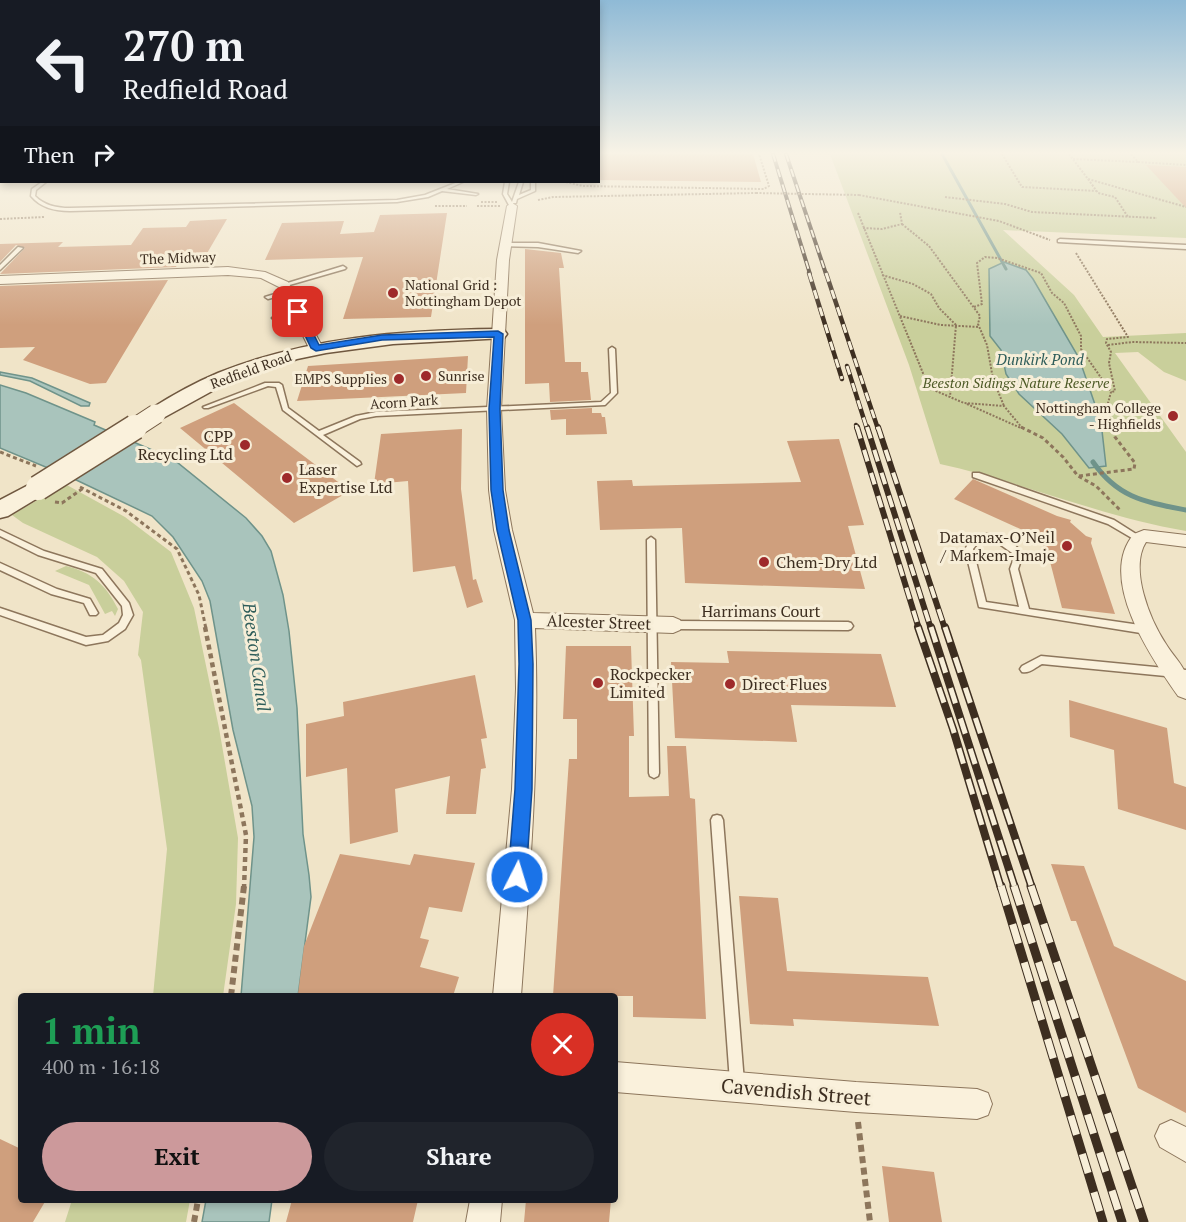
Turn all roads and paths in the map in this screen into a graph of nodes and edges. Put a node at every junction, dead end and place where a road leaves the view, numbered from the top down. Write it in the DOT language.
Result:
graph roads {
  1 [pos="512,211"];
  2 [pos="945,211"];
  3 [pos="1029,211"];
  4 [pos="1124,211"];
  5 [pos="900,212"];
  6 [pos="858,213"];
  7 [pos="1128,218"];
  8 [pos="1157,218"];
  9 [pos="902,224"];
  10 [pos="863,228"];
  11 [pos="1053,240"];
  12 [pos="1060,241"];
  13 [pos="506,245"];
  14 [pos="1186,247"];
  15 [pos="20,248"];
  16 [pos="578,251"];
  17 [pos="1075,251"];
  18 [pos="0,268"];
  19 [pos="343,268"];
  20 [pos="882,275"];
  21 [pos="0,280"];
  22 [pos="286,289"];
  23 [pos="268,297"];
  24 [pos="974,307"];
  25 [pos="298,312"];
  26 [pos="899,315"];
  27 [pos="275,318"];
  28 [pos="956,326"];
  29 [pos="980,327"];
  30 [pos="498,334"];
  31 [pos="1128,337"];
  32 [pos="1132,342"];
  33 [pos="1186,343"];
  34 [pos="1108,345"];
  35 [pos="316,348"];
  36 [pos="612,349"];
  37 [pos="1111,392"];
  38 [pos="950,398"];
  39 [pos="964,403"];
  40 [pos="1004,406"];
  41 [pos="206,407"];
  42 [pos="494,409"];
  43 [pos="1023,429"];
  44 [pos="319,434"];
  45 [pos="0,452"];
  46 [pos="357,464"];
  47 [pos="976,475"];
  48 [pos="1078,476"];
  49 [pos="40,479"];
  50 [pos="72,483"];
  51 [pos="0,510"];
  52 [pos="0,533"];
  53 [pos="1143,537"];
  54 [pos="651,540"];
  55 [pos="1186,542"];
  56 [pos="0,566"];
  57 [pos="0,611"];
  58 [pos="1025,612"];
  59 [pos="93,613"];
  60 [pos="525,620"];
  61 [pos="652,624"];
  62 [pos="673,625"];
  63 [pos="848,626"];
  64 [pos="1148,630"];
  65 [pos="1025,669"];
  66 [pos="1180,674"];
  67 [pos="1186,690"];
  68 [pos="654,773"];
  69 [pos="717,820"];
  70 [pos="231,993"];
  71 [pos="507,993"];
  72 [pos="618,1077"];
  73 [pos="737,1087"];
  74 [pos="855,1097"];
  75 [pos="977,1104"];
  76 [pos="197,1203"];
  77 [pos="486,1203"];
  78 [pos="194,1222"];
  79 [pos="483,1222"];
  80 [pos="870,1222"];
  1 -- 13 [label="street"];
  2 -- 11 [label="path, bridge"];
  3 -- 7 [label="path"];
  4 -- 7 [label="path"];
  5 -- 9 [label="path"];
  6 -- 10 [label="path"];
  7 -- 8 [label="path"];
  9 -- 10 [label="path"];
  9 -- 24 [label="path"];
  10 -- 20 [label="path"];
  12 -- 14 [label="lane"];
  13 -- 16 [label="lane"];
  13 -- 30 [label="street"];
  15 -- 18 [label="lane"];
  17 -- 31 [label="path"];
  19 -- 22 [label="lane"];
  20 -- 26 [label="path"];
  20 -- 28 [label="path"];
  21 -- 22 [label="street, The Midway"];
  22 -- 23 [label="lane"];
  22 -- 25 [label="street"];
  24 -- 29 [label="path"];
  24 -- 37 [label="path"];
  25 -- 27 [label="lane"];
  25 -- 35 [label="street"];
  26 -- 28 [label="path"];
  26 -- 38 [label="path"];
  28 -- 29 [label="path"];
  28 -- 38 [label="path"];
  29 -- 40 [label="path"];
  30 -- 35 [label="street, Redfield Road"];
  30 -- 42 [label="street"];
  31 -- 32 [label="path"];
  31 -- 34 [label="path"];
  32 -- 33 [label="path"];
  32 -- 34 [label="path"];
  34 -- 37 [label="path"];
  35 -- 49 [label="street, Redfield Road, bridge"];
  36 -- 42 [label="lane, Acorn Park"];
  37 -- 48 [label="path"];
  38 -- 39 [label="path"];
  39 -- 40 [label="path"];
  39 -- 43 [label="path"];
  40 -- 43 [label="path"];
  41 -- 44 [label="lane"];
  42 -- 44 [label="lane, Acorn Park"];
  42 -- 60 [label="street"];
  43 -- 48 [label="path"];
  44 -- 46 [label="lane"];
  45 -- 49 [label="path"];
  47 -- 53 [label="lane"];
  48 -- 53 [label="path"];
  49 -- 51 [label="street, Redfield Road"];
  50 -- 70 [label="path"];
  52 -- 57 [label="lane"];
  53 -- 55 [label="street"];
  53 -- 64 [label="street"];
  54 -- 61 [label="lane"];
  56 -- 59 [label="lane"];
  58 -- 58 [label="lane"];
  58 -- 64 [label="lane"];
  60 -- 61 [label="street, Alcester Street"];
  60 -- 71 [label="street"];
  61 -- 62 [label="street, Alcester Street"];
  61 -- 68 [label="lane"];
  62 -- 63 [label="lane, Harrimans Court"];
  64 -- 66 [label="street"];
  65 -- 66 [label="lane"];
  66 -- 67 [label="street"];
  69 -- 73 [label="lane"];
  72 -- 73 [label="street, Cavendish Street"];
  73 -- 74 [label="street, Cavendish Street"];
  74 -- 75 [label="street, Cavendish Street"];
  74 -- 80 [label="path"];
  76 -- 78 [label="path"];
  77 -- 79 [label="street"];
}
